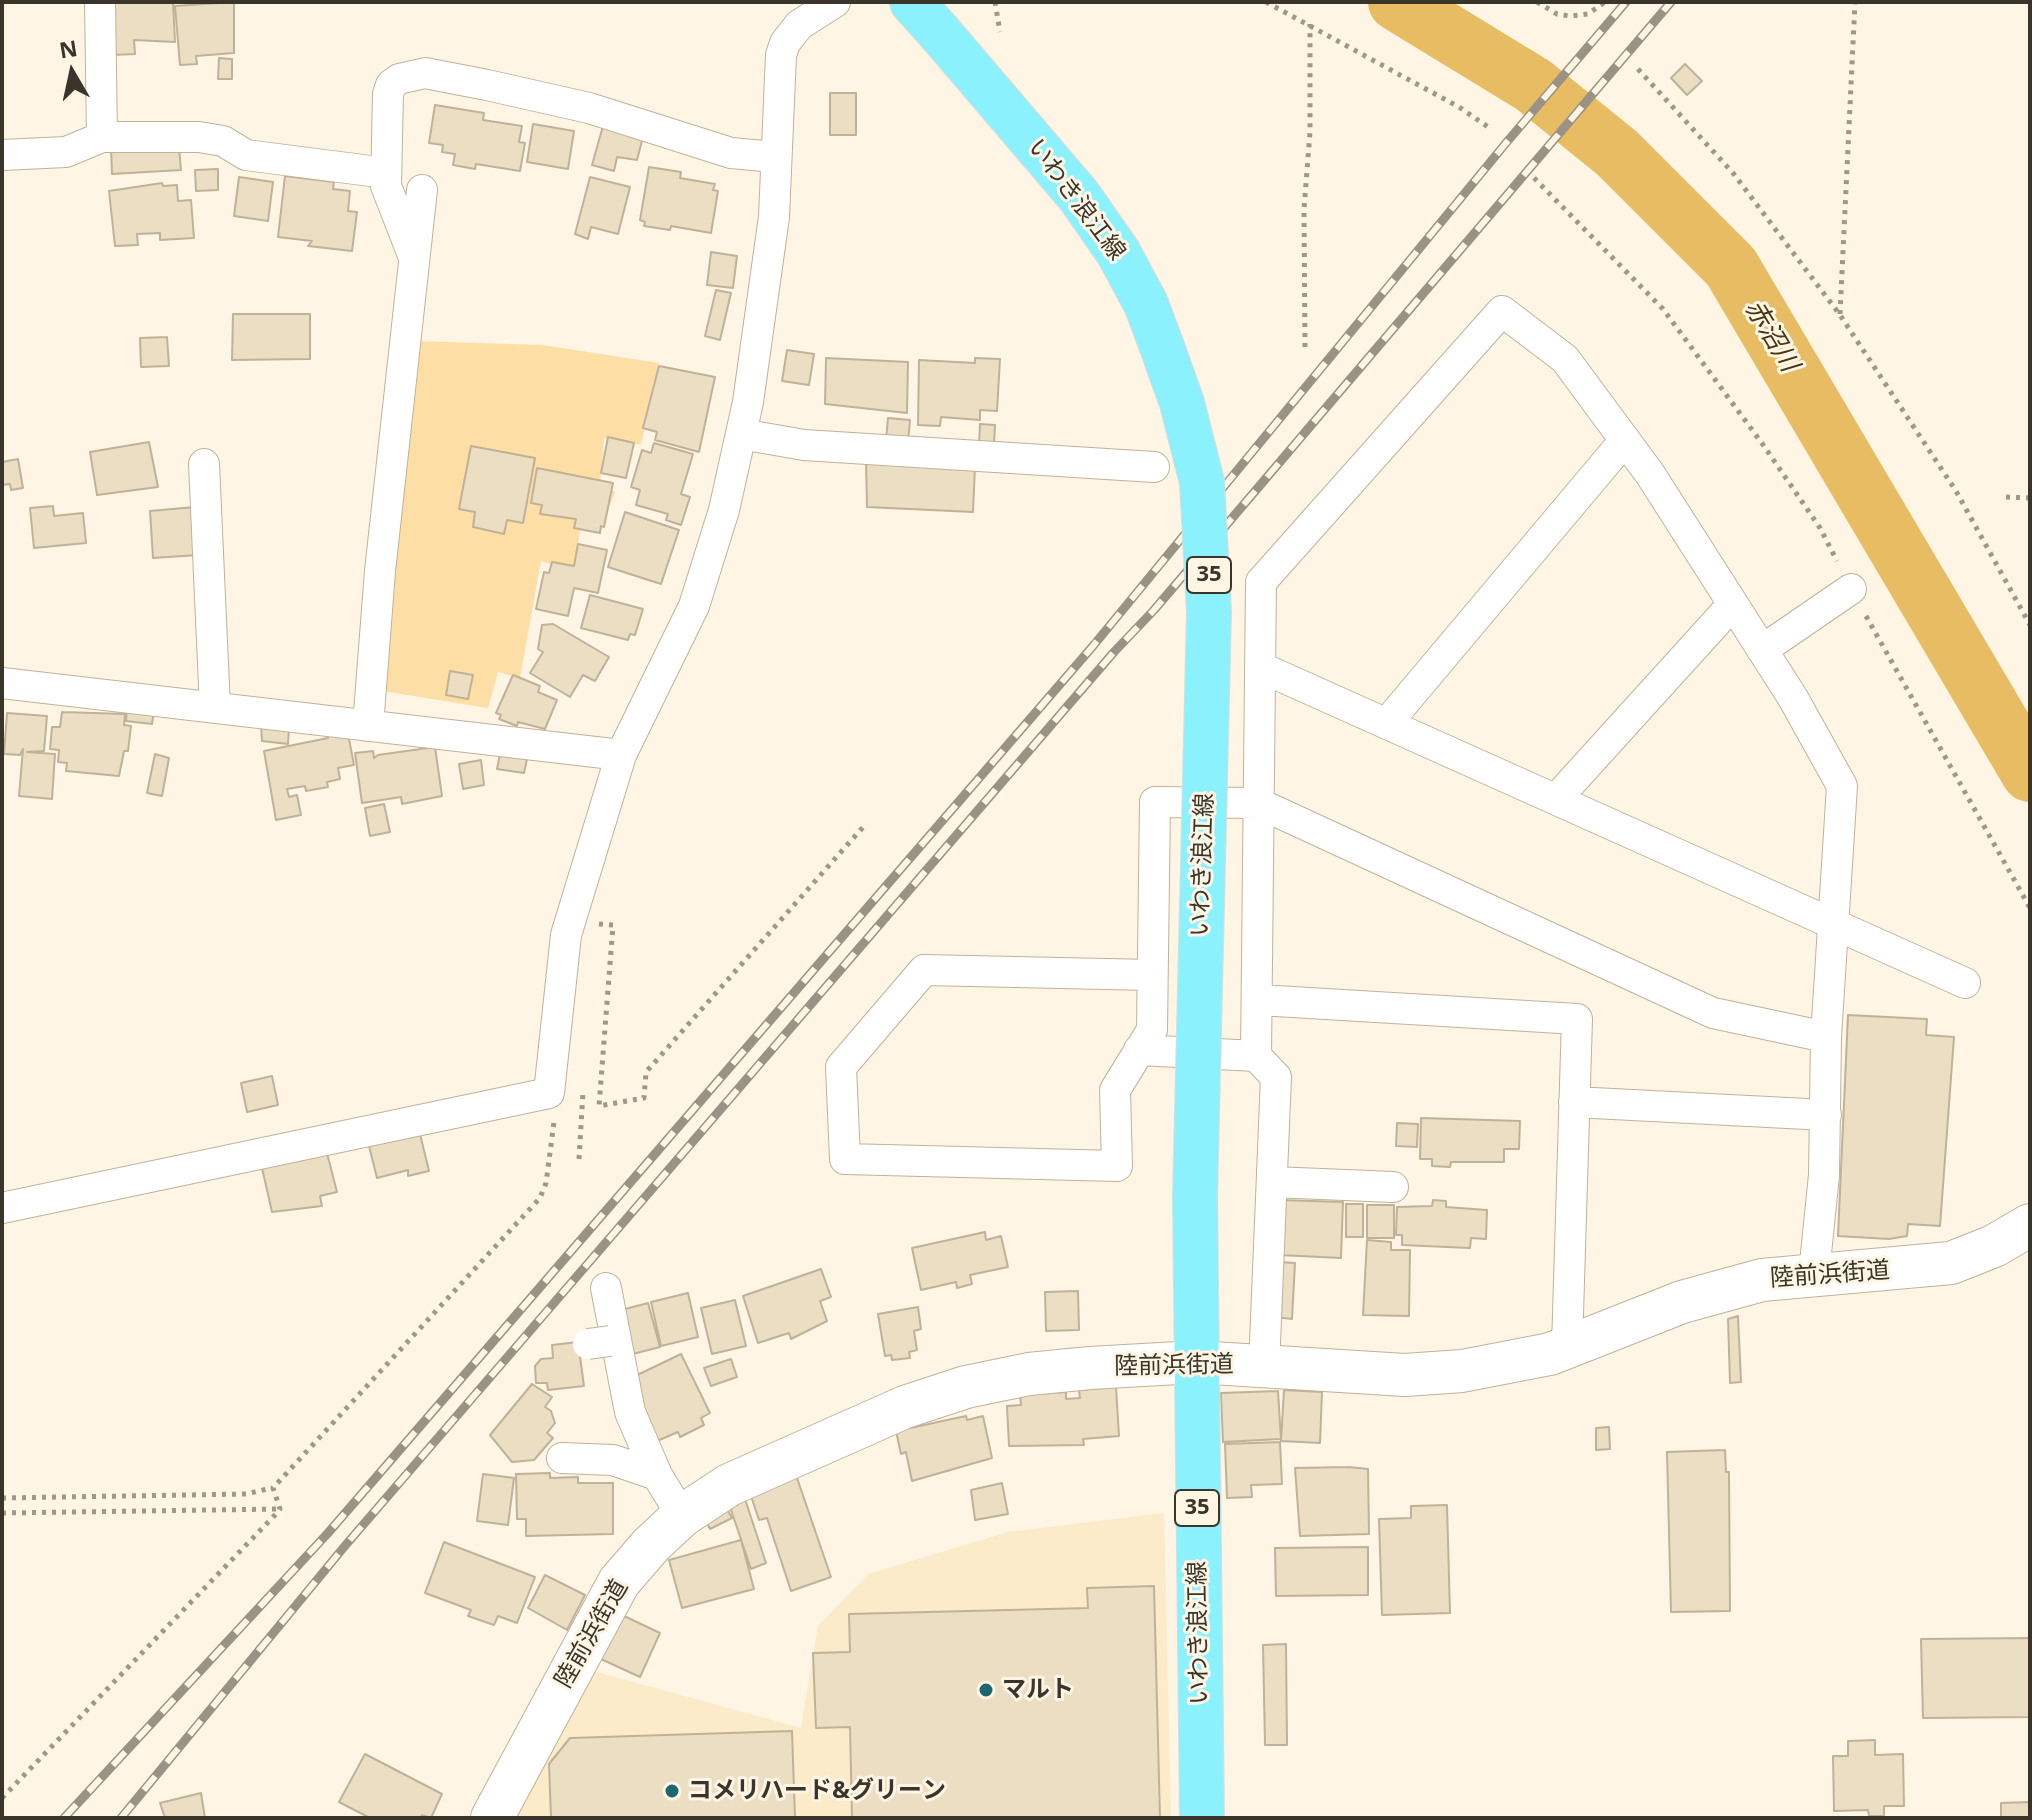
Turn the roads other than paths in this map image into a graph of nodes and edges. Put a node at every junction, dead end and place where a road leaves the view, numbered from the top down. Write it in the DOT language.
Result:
graph roads {
  1 [pos="100,2"];
  2 [pos="835,2"];
  3 [pos="925,17"];
  4 [pos="102,137"];
  5 [pos="2,155"];
  6 [pos="775,157"];
  7 [pos="386,173"];
  8 [pos="422,190"];
  9 [pos="413,255"];
  10 [pos="741,434"];
  11 [pos="1625,440"];
  12 [pos="204,464"];
  13 [pos="1154,467"];
  14 [pos="1851,589"];
  15 [pos="1733,604"];
  16 [pos="1762,650"];
  17 [pos="1260,667"];
  18 [pos="2,683"];
  19 [pos="215,708"];
  20 [pos="1387,723"];
  21 [pos="368,726"];
  22 [pos="621,755"];
  23 [pos="1557,798"];
  24 [pos="1258,803"];
  25 [pos="1834,921"];
  26 [pos="1152,975"];
  27 [pos="1965,983"];
  28 [pos="1259,1000"];
  29 [pos="1826,1037"];
  30 [pos="1139,1050"];
  31 [pos="1256,1056"];
  32 [pos="1574,1102"];
  33 [pos="1826,1115"];
  34 [pos="1273,1182"];
  35 [pos="1393,1187"];
  36 [pos="2,1208"];
  37 [pos="2030,1225"];
  38 [pos="1814,1273"];
  39 [pos="606,1288"];
  40 [pos="1567,1347"];
  41 [pos="1196,1362"];
  42 [pos="1264,1367"];
  43 [pos="562,1458"];
  44 [pos="657,1475"];
  45 [pos="682,1516"];
  46 [pos="492,1818"];
  47 [pos="1202,1818"];
  1 -- 4 [label="street"];
  2 -- 6 [label="street"];
  3 -- 41 [label="main road, いわき浪江線 / 35, bridge"];
  4 -- 5 [label="street"];
  4 -- 7 [label="street"];
  6 -- 7 [label="street"];
  6 -- 10 [label="street"];
  7 -- 9 [label="street"];
  8 -- 9 [label="street"];
  9 -- 21 [label="street"];
  10 -- 13 [label="street"];
  10 -- 22 [label="street"];
  11 -- 15 [label="street"];
  11 -- 17 [label="street"];
  11 -- 20 [label="street"];
  12 -- 19 [label="street"];
  14 -- 16 [label="street"];
  15 -- 16 [label="street"];
  15 -- 23 [label="street"];
  16 -- 25 [label="street"];
  17 -- 20 [label="street"];
  17 -- 24 [label="street"];
  18 -- 19 [label="street"];
  19 -- 21 [label="street"];
  20 -- 23 [label="street"];
  21 -- 22 [label="street"];
  22 -- 36 [label="street"];
  23 -- 25 [label="street"];
  24 -- 26 [label="street"];
  24 -- 28 [label="street"];
  24 -- 29 [label="street"];
  25 -- 27 [label="street"];
  25 -- 29 [label="street"];
  26 -- 30 [label="street"];
  26 -- 30 [label="street"];
  28 -- 31 [label="street"];
  28 -- 32 [label="street"];
  29 -- 33 [label="street"];
  30 -- 31 [label="street"];
  31 -- 34 [label="street"];
  32 -- 33 [label="street"];
  32 -- 40 [label="street"];
  33 -- 38 [label="street"];
  34 -- 35 [label="street"];
  34 -- 42 [label="street"];
  37 -- 38 [label="street, 陸前浜街道"];
  38 -- 40 [label="street, 陸前浜街道"];
  39 -- 44 [label="street"];
  40 -- 42 [label="street, 陸前浜街道"];
  41 -- 42 [label="street, 陸前浜街道"];
  41 -- 45 [label="street, 陸前浜街道"];
  41 -- 47 [label="main road, いわき浪江線 / 35"];
  43 -- 44 [label="street"];
  44 -- 45 [label="street"];
  45 -- 46 [label="street, 陸前浜街道"];
}
